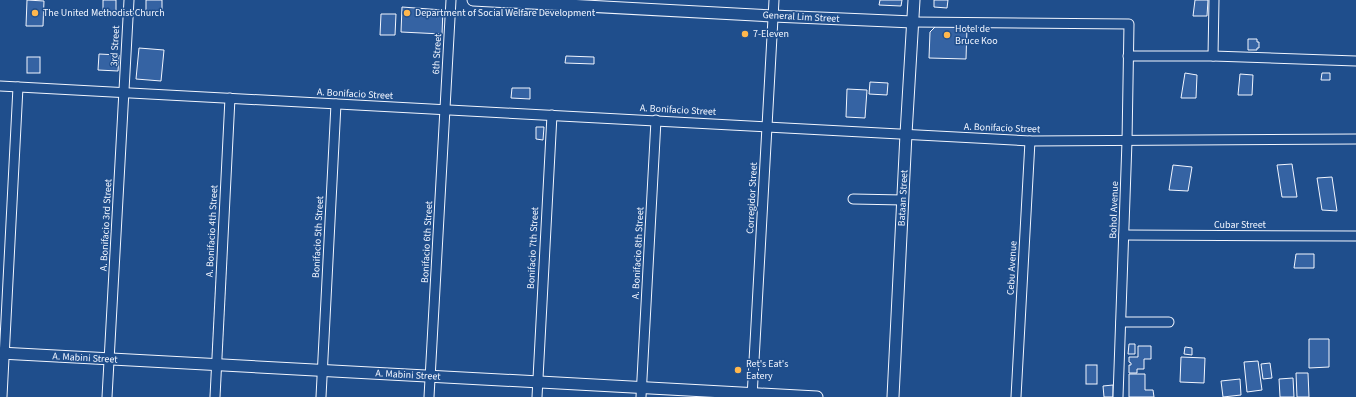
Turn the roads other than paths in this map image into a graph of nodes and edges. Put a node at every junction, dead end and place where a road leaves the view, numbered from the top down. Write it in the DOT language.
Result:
graph roads {
  1 [pos="129,0"];
  2 [pos="451,0"];
  3 [pos="473,0"];
  4 [pos="774,0"];
  5 [pos="914,0"];
  6 [pos="1214,0"];
  7 [pos="568,2"];
  8 [pos="773,16"];
  9 [pos="913,22"];
  10 [pos="1129,24"];
  11 [pos="1128,56"];
  12 [pos="1213,56"];
  13 [pos="1356,61"];
  14 [pos="0,86"];
  15 [pos="18,87"];
  16 [pos="124,93"];
  17 [pos="230,98"];
  18 [pos="336,104"];
  19 [pos="445,109"];
  20 [pos="552,115"];
  21 [pos="656,120"];
  22 [pos="767,126"];
  23 [pos="906,134"];
  24 [pos="1356,139"];
  25 [pos="1030,141"];
  26 [pos="1127,141"];
  27 [pos="853,199"];
  28 [pos="903,200"];
  29 [pos="1124,235"];
  30 [pos="1356,236"];
  31 [pos="1121,322"];
  32 [pos="1169,322"];
  33 [pos="2,353"];
  34 [pos="109,359"];
  35 [pos="216,365"];
  36 [pos="322,370"];
  37 [pos="430,376"];
  38 [pos="537,382"];
  39 [pos="642,392"];
  40 [pos="752,395"];
  41 [pos="2,397"];
  42 [pos="107,397"];
  43 [pos="215,397"];
  44 [pos="321,397"];
  45 [pos="429,397"];
  46 [pos="537,397"];
  47 [pos="817,397"];
  48 [pos="893,397"];
  49 [pos="1016,397"];
  50 [pos="1118,397"];
  1 -- 16 [label="street, 3rd Street"];
  2 -- 19 [label="street, 6th Street"];
  3 -- 7 [label="street, General Lim Street"];
  4 -- 8 [label="street, Corregidor Street"];
  5 -- 9 [label="street, Bataan Street"];
  6 -- 12 [label="street"];
  7 -- 8 [label="street, General Lim Street"];
  8 -- 9 [label="street, General Lim Street"];
  8 -- 22 [label="street, Corregidor Street"];
  9 -- 10 [label="street, General Lim Street"];
  9 -- 23 [label="street, Bataan Street"];
  10 -- 11 [label="street, Bohol Avenue"];
  11 -- 12 [label="street"];
  11 -- 26 [label="street, Bohol Avenue"];
  12 -- 13 [label="street"];
  14 -- 15 [label="street, A. Bonifacio Street"];
  15 -- 16 [label="street, A. Bonifacio Street"];
  15 -- 33 [label="street"];
  16 -- 17 [label="street, A. Bonifacio Street"];
  16 -- 34 [label="street, A. Bonifacio 3rd Street"];
  17 -- 18 [label="street, A. Bonifacio Street"];
  17 -- 35 [label="street, A. Bonifacio 4th Street"];
  18 -- 19 [label="street, A. Bonifacio Street"];
  18 -- 36 [label="street, Bonifacio 5th Street"];
  19 -- 20 [label="street, A. Bonifacio Street"];
  19 -- 37 [label="street, Bonifacio 6th Street"];
  20 -- 21 [label="street, A. Bonifacio Street"];
  20 -- 38 [label="street, Bonifacio 7th Street"];
  21 -- 22 [label="street, A. Bonifacio Street"];
  21 -- 39 [label="street, A. Bonifacio 8th Street"];
  22 -- 23 [label="street, A. Bonifacio Street"];
  22 -- 40 [label="street, Corregidor Street"];
  23 -- 25 [label="street, A. Bonifacio Street"];
  23 -- 28 [label="street, Bataan Street"];
  24 -- 26 [label="street, A. Bonifacio Street"];
  25 -- 26 [label="street, A. Bonifacio Street"];
  25 -- 49 [label="street, Cebu Avenue"];
  26 -- 29 [label="street, Bohol Avenue"];
  27 -- 28 [label="street"];
  28 -- 48 [label="street, Bataan Street"];
  29 -- 30 [label="street, Cubar Street"];
  29 -- 31 [label="street, Bohol Avenue"];
  31 -- 32 [label="street"];
  31 -- 50 [label="street, Bohol Avenue"];
  33 -- 34 [label="street, A. Mabini Street"];
  33 -- 41 [label="street"];
  34 -- 35 [label="street, A. Mabini Street"];
  34 -- 42 [label="street, A. Bonifacio 3rd Street"];
  35 -- 36 [label="street, A. Mabini Street"];
  35 -- 43 [label="street, A. Bonifacio 4th Street"];
  36 -- 37 [label="street, A. Mabini Street"];
  36 -- 44 [label="street, Bonifacio 5th Street"];
  37 -- 38 [label="street, A. Mabini Street"];
  37 -- 45 [label="street, Bonifacio 6th Street"];
  38 -- 39 [label="street, A. Mabini Street"];
  38 -- 46 [label="street, Bonifacio 7th Street"];
  39 -- 40 [label="street, A. Mabini Street"];
  40 -- 47 [label="street, A. Mabini Street"];
}
